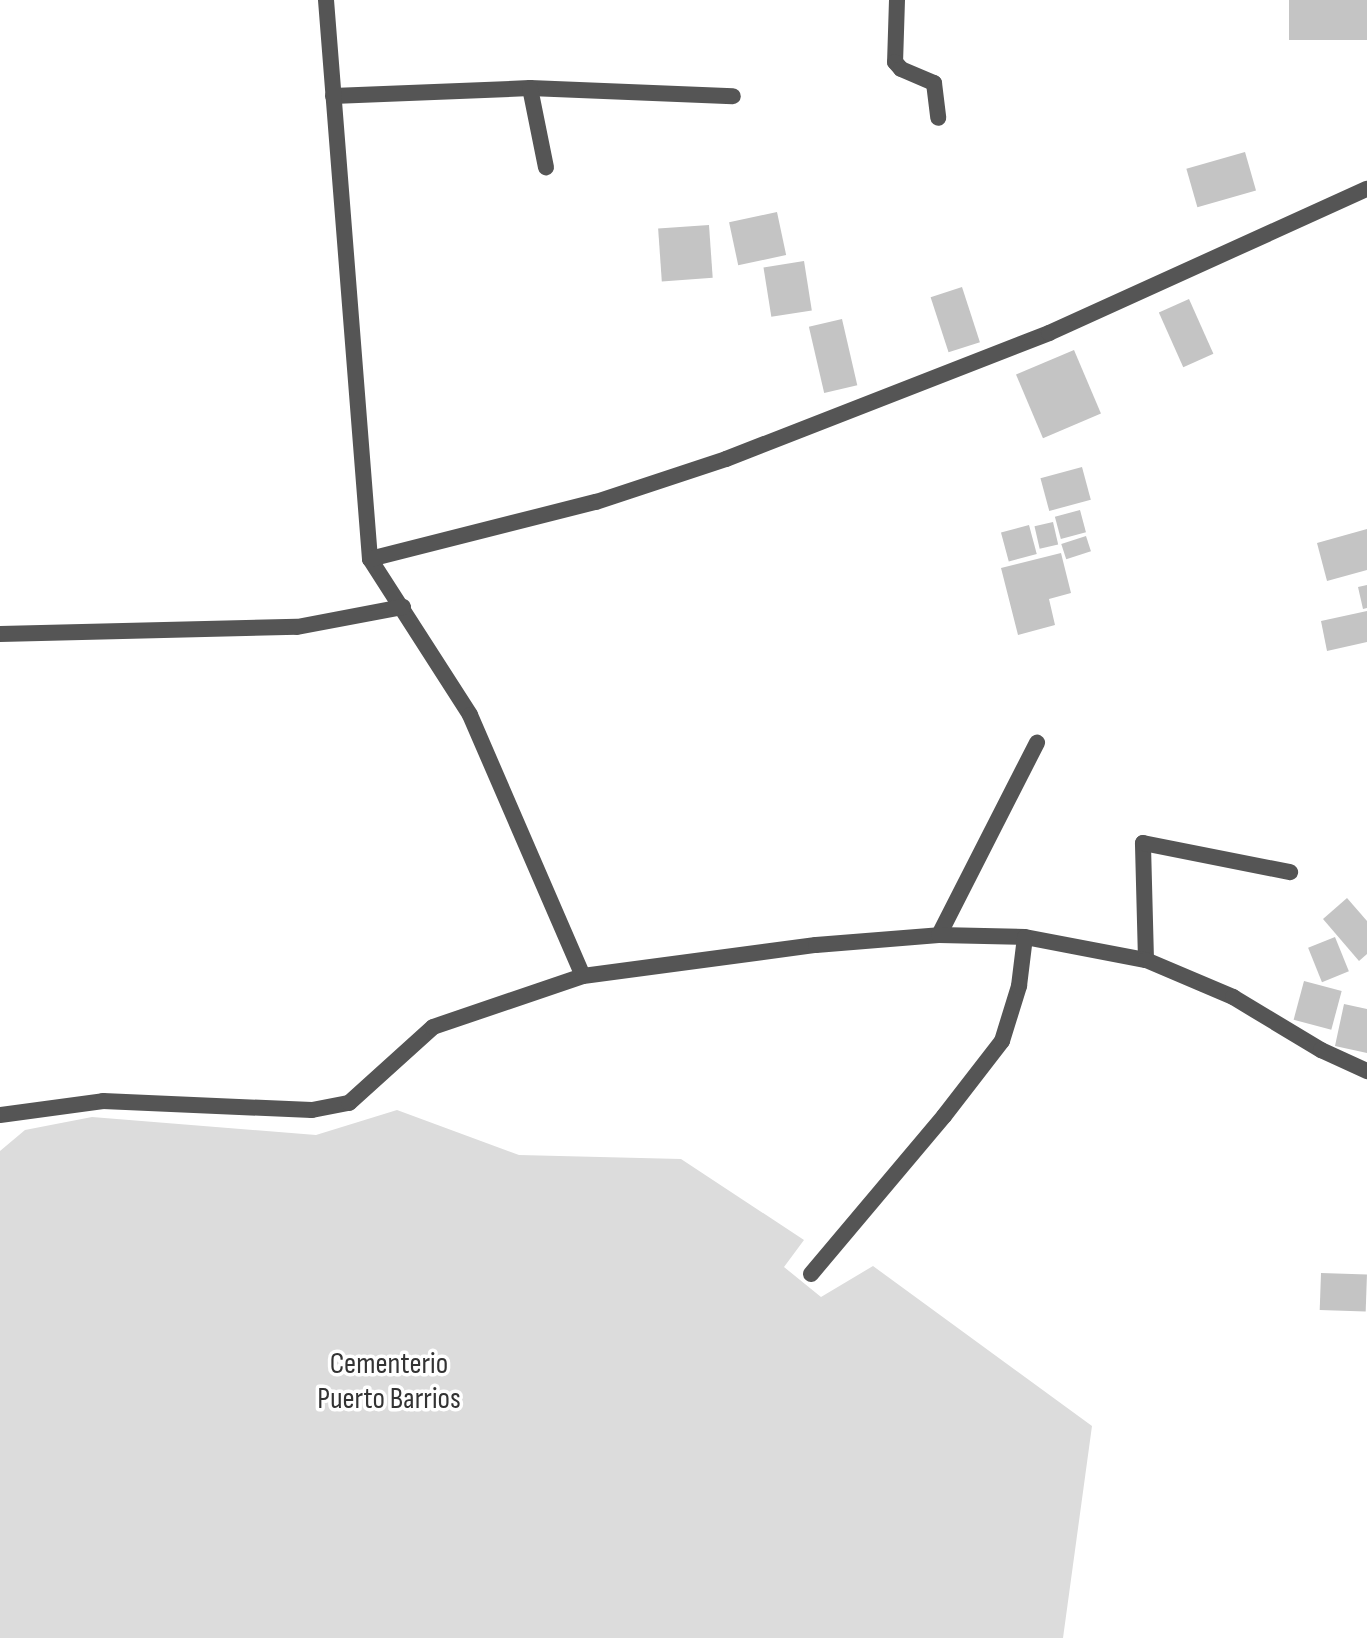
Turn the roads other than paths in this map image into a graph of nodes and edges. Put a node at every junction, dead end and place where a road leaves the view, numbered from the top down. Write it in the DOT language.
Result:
graph roads {
  1 [pos="326,0"];
  2 [pos="897,0"];
  3 [pos="530,88"];
  4 [pos="333,96"];
  5 [pos="733,96"];
  6 [pos="938,118"];
  7 [pos="546,167"];
  8 [pos="1367,189"];
  9 [pos="370,559"];
  10 [pos="403,607"];
  11 [pos="0,634"];
  12 [pos="1037,743"];
  13 [pos="1290,872"];
  14 [pos="939,935"];
  15 [pos="1025,937"];
  16 [pos="1146,960"];
  17 [pos="583,976"];
  18 [pos="1367,1071"];
  19 [pos="0,1115"];
  20 [pos="811,1274"];
  1 -- 4 [label="street"];
  2 -- 6 [label="street"];
  3 -- 4 [label="street"];
  3 -- 5 [label="street"];
  3 -- 7 [label="street"];
  4 -- 9 [label="street"];
  8 -- 9 [label="street"];
  9 -- 10 [label="street"];
  10 -- 11 [label="street"];
  10 -- 17 [label="street"];
  12 -- 14 [label="street"];
  13 -- 16 [label="street"];
  14 -- 15 [label="street"];
  14 -- 17 [label="street"];
  15 -- 16 [label="street"];
  15 -- 20 [label="street"];
  16 -- 18 [label="street"];
  17 -- 19 [label="street"];
}
